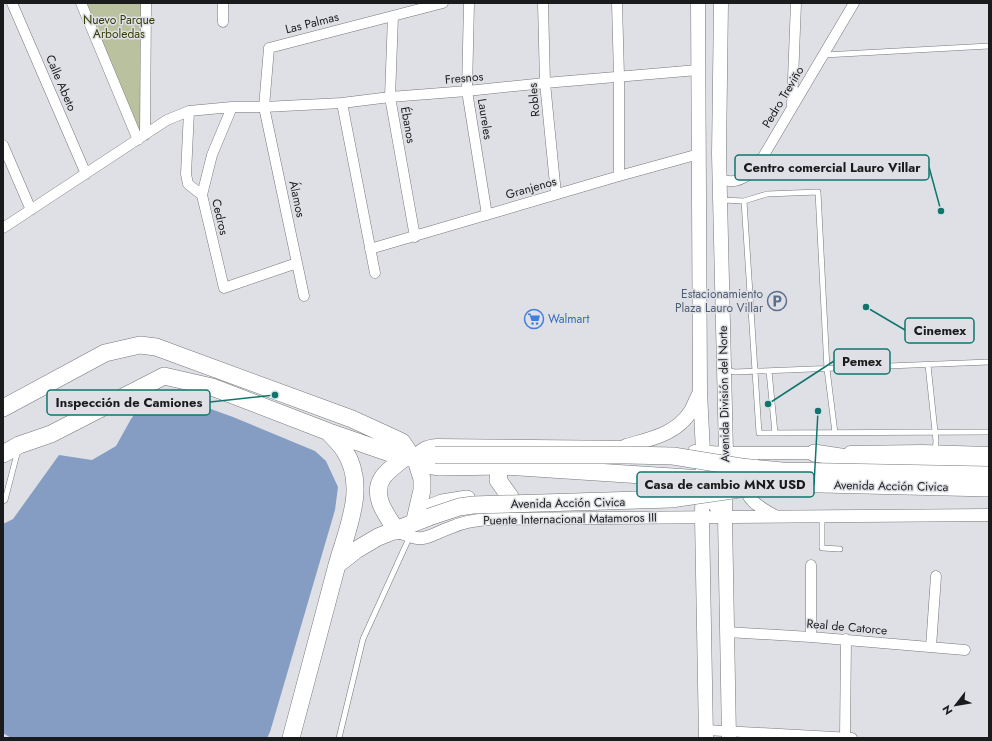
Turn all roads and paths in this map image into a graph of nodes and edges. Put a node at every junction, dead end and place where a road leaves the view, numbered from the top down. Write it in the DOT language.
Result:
graph roads {
  1 [pos="11,3"];
  2 [pos="81,3"];
  3 [pos="146,3"];
  4 [pos="223,3"];
  5 [pos="443,3"];
  6 [pos="469,3"];
  7 [pos="543,3"];
  8 [pos="617,3"];
  9 [pos="698,3"];
  10 [pos="721,3"];
  11 [pos="796,3"];
  12 [pos="854,3"];
  13 [pos="3,6"];
  14 [pos="393,16"];
  15 [pos="223,22"];
  16 [pos="989,46"];
  17 [pos="824,55"];
  18 [pos="698,70"];
  19 [pos="619,76"];
  20 [pos="545,83"];
  21 [pos="467,91"];
  22 [pos="390,97"];
  23 [pos="342,103"];
  24 [pos="792,106"];
  25 [pos="232,107"];
  26 [pos="264,107"];
  27 [pos="189,111"];
  28 [pos="141,137"];
  29 [pos="3,145"];
  30 [pos="699,154"];
  31 [pos="86,174"];
  32 [pos="619,176"];
  33 [pos="719,179"];
  34 [pos="202,194"];
  35 [pos="556,194"];
  36 [pos="699,200"];
  37 [pos="720,200"];
  38 [pos="744,201"];
  39 [pos="30,210"];
  40 [pos="487,215"];
  41 [pos="3,228"];
  42 [pos="415,237"];
  43 [pos="370,249"];
  44 [pos="297,263"];
  45 [pos="375,274"];
  46 [pos="304,296"];
  47 [pos="724,358"];
  48 [pos="196,361"];
  49 [pos="989,362"];
  50 [pos="928,365"];
  51 [pos="827,369"];
  52 [pos="756,371"];
  53 [pos="770,371"];
  54 [pos="735,372"];
  55 [pos="164,376"];
  56 [pos="724,384"];
  57 [pos="700,392"];
  58 [pos="3,408"];
  59 [pos="329,432"];
  60 [pos="935,432"];
  61 [pos="989,432"];
  62 [pos="776,433"];
  63 [pos="835,433"];
  64 [pos="19,445"];
  65 [pos="626,446"];
  66 [pos="702,452"];
  67 [pos="771,452"];
  68 [pos="935,452"];
  69 [pos="989,452"];
  70 [pos="726,453"];
  71 [pos="814,453"];
  72 [pos="3,454"];
  73 [pos="410,457"];
  74 [pos="503,466"];
  75 [pos="989,466"];
  76 [pos="989,475"];
  77 [pos="702,486"];
  78 [pos="989,488"];
  79 [pos="510,497"];
  80 [pos="3,501"];
  81 [pos="989,515"];
  82 [pos="777,516"];
  83 [pos="822,516"];
  84 [pos="702,517"];
  85 [pos="725,517"];
  86 [pos="413,525"];
  87 [pos="840,549"];
  88 [pos="337,565"];
  89 [pos="812,565"];
  90 [pos="936,576"];
  91 [pos="727,632"];
  92 [pos="811,637"];
  93 [pos="846,639"];
  94 [pos="931,647"];
  95 [pos="965,650"];
  96 [pos="706,734"];
  97 [pos="729,735"];
  98 [pos="291,738"];
  99 [pos="339,738"];
  100 [pos="845,738"];
  101 [pos="852,738"];
  1 -- 13 [label="street"];
  1 -- 31 [label="street, Calle Abeto"];
  2 -- 28 [label="street"];
  3 -- 28 [label="street"];
  4 -- 15 [label="street"];
  5 -- 14 [label="street, Las Palmas"];
  6 -- 21 [label="street, Laureles"];
  7 -- 20 [label="street, Robles"];
  8 -- 19 [label="street"];
  9 -- 18 [label="main road, Avenida División del Norte"];
  10 -- 33 [label="main road, Avenida División del Norte"];
  11 -- 24 [label="street"];
  12 -- 17 [label="street, Pedro Treviño"];
  14 -- 22 [label="street, Ébanos"];
  14 -- 26 [label="street, Las Palmas"];
  16 -- 17 [label="lane"];
  17 -- 24 [label="street, Pedro Treviño"];
  18 -- 19 [label="street, Fresnos"];
  18 -- 30 [label="main road, Avenida División del Norte"];
  19 -- 20 [label="street, Fresnos"];
  19 -- 32 [label="street"];
  20 -- 21 [label="street, Fresnos"];
  20 -- 35 [label="street, Robles"];
  21 -- 22 [label="street, Fresnos"];
  21 -- 40 [label="street, Laureles"];
  22 -- 23 [label="street, Fresnos"];
  22 -- 42 [label="street, Ébanos"];
  23 -- 26 [label="street, Fresnos"];
  23 -- 43 [label="street"];
  24 -- 33 [label="street, Pedro Treviño"];
  25 -- 26 [label="street, Fresnos"];
  25 -- 27 [label="street, Fresnos"];
  25 -- 34 [label="street, Cedros"];
  26 -- 44 [label="street, Álamos"];
  27 -- 28 [label="street, Fresnos"];
  27 -- 34 [label="street"];
  28 -- 31 [label="street, Fresnos"];
  29 -- 39 [label="street"];
  30 -- 32 [label="street, Granjenos"];
  30 -- 36 [label="main road, Avenida División del Norte"];
  31 -- 39 [label="street, Fresnos"];
  32 -- 35 [label="street, Granjenos"];
  33 -- 37 [label="main road, Avenida División del Norte"];
  34 -- 44 [label="street, Cedros"];
  35 -- 40 [label="street, Granjenos"];
  36 -- 37 [label="main road"];
  36 -- 57 [label="main road, Avenida División del Norte"];
  37 -- 38 [label="lane"];
  37 -- 47 [label="main road, Avenida División del Norte"];
  38 -- 51 [label="lane"];
  38 -- 52 [label="lane"];
  39 -- 41 [label="street, Fresnos"];
  40 -- 42 [label="street, Granjenos"];
  42 -- 43 [label="street, Granjenos"];
  43 -- 45 [label="street"];
  44 -- 46 [label="street, Álamos"];
  47 -- 54 [label="lane"];
  47 -- 56 [label="main road, Avenida División del Norte"];
  48 -- 55 [label="highway"];
  48 -- 58 [label="highway"];
  48 -- 73 [label="highway"];
  49 -- 50 [label="lane"];
  50 -- 51 [label="lane"];
  50 -- 60 [label="lane"];
  51 -- 53 [label="lane"];
  51 -- 63 [label="lane"];
  52 -- 53 [label="lane"];
  52 -- 54 [label="lane"];
  52 -- 62 [label="lane"];
  53 -- 62 [label="lane"];
  54 -- 56 [label="lane"];
  55 -- 59 [label="highway"];
  55 -- 64 [label="highway"];
  56 -- 70 [label="main road, Avenida División del Norte"];
  57 -- 65 [label="main road"];
  57 -- 66 [label="main road, Avenida División del Norte"];
  59 -- 73 [label="highway"];
  59 -- 88 [label="highway"];
  60 -- 61 [label="lane"];
  60 -- 63 [label="lane"];
  60 -- 68 [label="lane"];
  62 -- 63 [label="lane"];
  64 -- 72 [label="highway"];
  64 -- 80 [label="lane"];
  65 -- 66 [label="street"];
  65 -- 73 [label="street"];
  66 -- 70 [label="street"];
  66 -- 77 [label="main road, Avenida División del Norte"];
  67 -- 70 [label="street"];
  67 -- 71 [label="street"];
  67 -- 82 [label="street"];
  68 -- 69 [label="street"];
  68 -- 71 [label="street"];
  70 -- 77 [label="highway"];
  70 -- 85 [label="main road, Avenida División del Norte"];
  71 -- 75 [label="highway"];
  73 -- 74 [label="highway"];
  73 -- 76 [label="highway, Avenida Acción Civica, bridge"];
  73 -- 86 [label="highway"];
  73 -- 86 [label="highway"];
  74 -- 77 [label="highway"];
  74 -- 79 [label="highway"];
  77 -- 79 [label="highway"];
  77 -- 84 [label="main road, Avenida División del Norte"];
  77 -- 85 [label="highway"];
  78 -- 86 [label="highway, Avenida Acción Civica, bridge"];
  79 -- 86 [label="highway"];
  81 -- 83 [label="street"];
  82 -- 83 [label="street"];
  82 -- 85 [label="street"];
  83 -- 87 [label="lane"];
  84 -- 85 [label="street, Puente Internacional Matamoros III"];
  84 -- 86 [label="street, Puente Internacional Matamoros III"];
  84 -- 96 [label="main road, Avenida División del Norte"];
  85 -- 91 [label="main road, Avenida División del Norte"];
  86 -- 88 [label="highway, Puente Internacional Matamoros III"];
  86 -- 99 [label="lane"];
  88 -- 98 [label="highway"];
  89 -- 92 [label="street"];
  90 -- 94 [label="street"];
  91 -- 92 [label="street, Real de Catorce"];
  91 -- 97 [label="main road, Avenida División del Norte"];
  92 -- 93 [label="street, Real de Catorce"];
  93 -- 94 [label="street, Real de Catorce"];
  93 -- 100 [label="street"];
  94 -- 95 [label="street, Real de Catorce"];
  96 -- 97 [label="street"];
  97 -- 100 [label="street"];
  100 -- 101 [label="street"];
}
